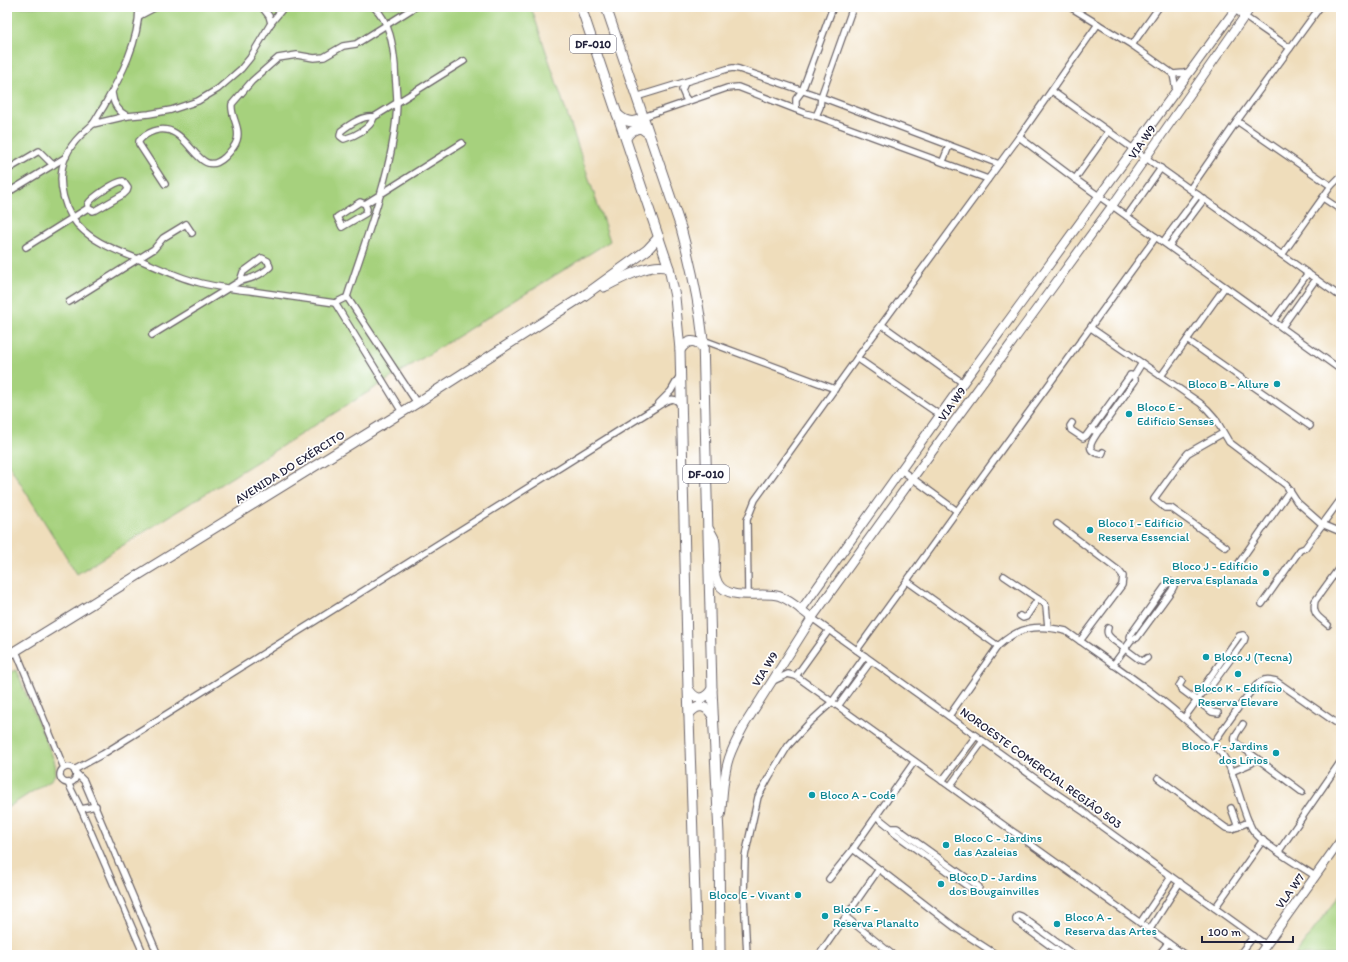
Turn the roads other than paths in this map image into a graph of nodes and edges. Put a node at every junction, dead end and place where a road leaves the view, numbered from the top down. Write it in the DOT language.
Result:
graph roads {
  1 [pos="140,7"];
  2 [pos="156,7"];
  3 [pos="262,7"];
  4 [pos="284,7"];
  5 [pos="374,7"];
  6 [pos="415,7"];
  7 [pos="581,7"];
  8 [pos="606,7"];
  9 [pos="833,7"];
  10 [pos="853,7"];
  11 [pos="1070,7"];
  12 [pos="1159,7"];
  13 [pos="1251,7"];
  14 [pos="1320,7"];
  15 [pos="1236,8"];
  16 [pos="140,16"];
  17 [pos="1244,16"];
  18 [pos="271,23"];
  19 [pos="1098,24"];
  20 [pos="387,25"];
  21 [pos="1132,45"];
  22 [pos="1290,48"];
  23 [pos="464,61"];
  24 [pos="1189,72"];
  25 [pos="1173,74"];
  26 [pos="685,83"];
  27 [pos="1176,90"];
  28 [pos="802,91"];
  29 [pos="1052,91"];
  30 [pos="112,92"];
  31 [pos="636,97"];
  32 [pos="821,97"];
  33 [pos="688,101"];
  34 [pos="397,102"];
  35 [pos="796,109"];
  36 [pos="617,114"];
  37 [pos="127,116"];
  38 [pos="816,116"];
  39 [pos="374,117"];
  40 [pos="643,117"];
  41 [pos="1237,121"];
  42 [pos="93,124"];
  43 [pos="1109,131"];
  44 [pos="648,132"];
  45 [pos="1019,137"];
  46 [pos="626,138"];
  47 [pos="462,143"];
  48 [pos="949,146"];
  49 [pos="1133,148"];
  50 [pos="66,157"];
  51 [pos="1146,157"];
  52 [pos="943,161"];
  53 [pos="999,164"];
  54 [pos="53,165"];
  55 [pos="1161,168"];
  56 [pos="7,170"];
  57 [pos="1341,176"];
  58 [pos="988,179"];
  59 [pos="1075,179"];
  60 [pos="165,184"];
  61 [pos="1331,186"];
  62 [pos="1190,189"];
  63 [pos="7,192"];
  64 [pos="1198,195"];
  65 [pos="380,196"];
  66 [pos="1099,196"];
  67 [pos="1323,198"];
  68 [pos="1204,199"];
  69 [pos="365,204"];
  70 [pos="1112,206"];
  71 [pos="88,208"];
  72 [pos="1341,210"];
  73 [pos="1127,216"];
  74 [pos="73,218"];
  75 [pos="192,233"];
  76 [pos="659,237"];
  77 [pos="1156,237"];
  78 [pos="1163,242"];
  79 [pos="1169,246"];
  80 [pos="26,247"];
  81 [pos="1282,255"];
  82 [pos="138,259"];
  83 [pos="669,268"];
  84 [pos="1308,273"];
  85 [pos="1316,279"];
  86 [pos="240,281"];
  87 [pos="1225,287"];
  88 [pos="228,288"];
  89 [pos="585,295"];
  90 [pos="1341,297"];
  91 [pos="347,298"];
  92 [pos="70,302"];
  93 [pos="335,303"];
  94 [pos="1273,321"];
  95 [pos="882,325"];
  96 [pos="1282,327"];
  97 [pos="1091,328"];
  98 [pos="152,335"];
  99 [pos="1187,340"];
  100 [pos="703,344"];
  101 [pos="680,350"];
  102 [pos="857,358"];
  103 [pos="1142,363"];
  104 [pos="1341,370"];
  105 [pos="681,372"];
  106 [pos="1134,376"];
  107 [pos="1161,376"];
  108 [pos="963,383"];
  109 [pos="835,389"];
  110 [pos="417,403"];
  111 [pos="682,406"];
  112 [pos="655,408"];
  113 [pos="402,412"];
  114 [pos="940,416"];
  115 [pos="1072,423"];
  116 [pos="1310,426"];
  117 [pos="1092,428"];
  118 [pos="930,430"];
  119 [pos="1098,432"];
  120 [pos="1223,433"];
  121 [pos="942,438"];
  122 [pos="1103,452"];
  123 [pos="901,470"];
  124 [pos="912,478"];
  125 [pos="1290,490"];
  126 [pos="883,495"];
  127 [pos="1341,499"];
  128 [pos="893,505"];
  129 [pos="957,511"];
  130 [pos="1057,524"];
  131 [pos="1322,524"];
  132 [pos="708,527"];
  133 [pos="1341,532"];
  134 [pos="1226,547"];
  135 [pos="1341,565"];
  136 [pos="1236,567"];
  137 [pos="1004,576"];
  138 [pos="907,580"];
  139 [pos="748,594"];
  140 [pos="1038,599"];
  141 [pos="1262,604"];
  142 [pos="801,610"];
  143 [pos="1020,616"];
  144 [pos="812,618"];
  145 [pos="1328,625"];
  146 [pos="1048,627"];
  147 [pos="1108,628"];
  148 [pos="829,630"];
  149 [pos="1132,639"];
  150 [pos="1080,641"];
  151 [pos="998,646"];
  152 [pos="1125,649"];
  153 [pos="857,650"];
  154 [pos="10,654"];
  155 [pos="865,656"];
  156 [pos="1147,658"];
  157 [pos="871,661"];
  158 [pos="1114,665"];
  159 [pos="796,676"];
  160 [pos="1182,681"];
  161 [pos="771,682"];
  162 [pos="688,688"];
  163 [pos="712,690"];
  164 [pos="1204,691"];
  165 [pos="1197,700"];
  166 [pos="832,702"];
  167 [pos="838,706"];
  168 [pos="1218,713"];
  169 [pos="689,714"];
  170 [pos="949,716"];
  171 [pos="713,718"];
  172 [pos="1184,718"];
  173 [pos="1335,722"];
  174 [pos="1243,724"];
  175 [pos="976,736"];
  176 [pos="983,741"];
  177 [pos="1212,745"];
  178 [pos="1256,758"];
  179 [pos="1341,761"];
  180 [pos="914,762"];
  181 [pos="64,768"];
  182 [pos="74,771"];
  183 [pos="1231,772"];
  184 [pos="1158,778"];
  185 [pos="942,781"];
  186 [pos="68,783"];
  187 [pos="950,786"];
  188 [pos="1302,792"];
  189 [pos="96,806"];
  190 [pos="1231,808"];
  191 [pos="81,809"];
  192 [pos="876,816"];
  193 [pos="1249,822"];
  194 [pos="1238,827"];
  195 [pos="891,828"];
  196 [pos="719,835"];
  197 [pos="1263,840"];
  198 [pos="1341,840"];
  199 [pos="853,849"];
  200 [pos="1279,851"];
  201 [pos="880,869"];
  202 [pos="1315,876"];
  203 [pos="1171,877"];
  204 [pos="829,879"];
  205 [pos="1180,882"];
  206 [pos="1216,908"];
  207 [pos="846,917"];
  208 [pos="1140,923"];
  209 [pos="1150,929"];
  210 [pos="1254,936"];
  211 [pos="1168,943"];
  212 [pos="1266,945"];
  213 [pos="144,955"];
  214 [pos="158,955"];
  215 [pos="697,955"];
  216 [pos="720,955"];
  217 [pos="747,955"];
  218 [pos="819,955"];
  219 [pos="893,955"];
  220 [pos="997,955"];
  221 [pos="1063,955"];
  222 [pos="1074,955"];
  223 [pos="1159,955"];
  224 [pos="1185,955"];
  225 [pos="1239,955"];
  226 [pos="1259,955"];
  1 -- 16 [label="street"];
  2 -- 16 [label="street"];
  3 -- 18 [label="street"];
  4 -- 18 [label="street"];
  5 -- 20 [label="street"];
  6 -- 20 [label="street"];
  7 -- 36 [label="main road, DF-010"];
  8 -- 31 [label="main road, DF-010"];
  9 -- 28 [label="street"];
  10 -- 32 [label="street"];
  11 -- 19 [label="street"];
  12 -- 21 [label="street"];
  13 -- 17 [label="street, VIA W9"];
  14 -- 22 [label="street"];
  15 -- 17 [label="street"];
  15 -- 24 [label="street, VIA W9"];
  16 -- 30 [label="street"];
  17 -- 22 [label="street"];
  17 -- 51 [label="street, VIA W9"];
  18 -- 37 [label="street"];
  19 -- 21 [label="street"];
  19 -- 29 [label="street"];
  20 -- 34 [label="street"];
  20 -- 60 [label="street"];
  21 -- 25 [label="street"];
  22 -- 41 [label="street"];
  23 -- 34 [label="street"];
  24 -- 25 [label="street"];
  24 -- 27 [label="street, VIA W9"];
  25 -- 27 [label="street"];
  26 -- 28 [label="street"];
  26 -- 31 [label="street"];
  26 -- 33 [label="street"];
  27 -- 49 [label="street, VIA W9"];
  28 -- 32 [label="street"];
  28 -- 35 [label="street"];
  29 -- 43 [label="street"];
  29 -- 45 [label="street"];
  30 -- 37 [label="street"];
  30 -- 42 [label="street"];
  31 -- 40 [label="main road, DF-010"];
  32 -- 38 [label="street"];
  32 -- 48 [label="street"];
  33 -- 35 [label="street"];
  33 -- 40 [label="street"];
  34 -- 39 [label="street"];
  34 -- 65 [label="street"];
  35 -- 38 [label="street"];
  36 -- 40 [label="main road"];
  36 -- 46 [label="main road, DF-010"];
  37 -- 42 [label="street"];
  38 -- 52 [label="street"];
  39 -- 39 [label="street"];
  40 -- 44 [label="main road, DF-010"];
  41 -- 61 [label="street"];
  41 -- 62 [label="street"];
  42 -- 50 [label="street"];
  43 -- 49 [label="street"];
  43 -- 59 [label="street"];
  44 -- 46 [label="main road"];
  44 -- 100 [label="main road, DF-010"];
  45 -- 53 [label="street"];
  45 -- 59 [label="street"];
  46 -- 76 [label="main road, DF-010"];
  47 -- 65 [label="street"];
  48 -- 52 [label="street"];
  48 -- 53 [label="street"];
  49 -- 51 [label="street"];
  49 -- 66 [label="street, VIA W9"];
  50 -- 54 [label="street"];
  50 -- 74 [label="street"];
  51 -- 55 [label="street"];
  51 -- 70 [label="street, VIA W9"];
  52 -- 58 [label="street"];
  53 -- 58 [label="street"];
  54 -- 56 [label="street"];
  54 -- 63 [label="street"];
  55 -- 62 [label="street"];
  55 -- 73 [label="street"];
  57 -- 61 [label="street"];
  58 -- 95 [label="street"];
  59 -- 66 [label="street"];
  61 -- 67 [label="street"];
  62 -- 64 [label="street"];
  64 -- 68 [label="street"];
  64 -- 78 [label="street"];
  65 -- 69 [label="street"];
  65 -- 91 [label="street"];
  66 -- 70 [label="street"];
  66 -- 108 [label="street, VIA W9"];
  67 -- 72 [label="street"];
  67 -- 81 [label="street"];
  68 -- 79 [label="street"];
  68 -- 81 [label="street"];
  69 -- 69 [label="street"];
  70 -- 73 [label="street"];
  70 -- 121 [label="street, VIA W9"];
  71 -- 71 [label="street"];
  71 -- 74 [label="street"];
  73 -- 77 [label="street"];
  74 -- 80 [label="street"];
  74 -- 82 [label="street"];
  75 -- 82 [label="street"];
  76 -- 83 [label="main road, DF-010"];
  76 -- 89 [label="main road, AVENIDA DO EXÉRCITO"];
  77 -- 78 [label="street"];
  77 -- 97 [label="street"];
  78 -- 79 [label="street"];
  79 -- 87 [label="street"];
  81 -- 84 [label="street"];
  82 -- 88 [label="street"];
  82 -- 92 [label="street"];
  83 -- 89 [label="main road, AVENIDA DO EXÉRCITO"];
  83 -- 101 [label="main road, DF-010"];
  84 -- 85 [label="street"];
  84 -- 94 [label="street"];
  85 -- 90 [label="street"];
  85 -- 96 [label="street"];
  86 -- 86 [label="street"];
  86 -- 88 [label="street"];
  87 -- 94 [label="street"];
  87 -- 99 [label="street"];
  88 -- 93 [label="street"];
  88 -- 98 [label="street"];
  89 -- 110 [label="main road, AVENIDA DO EXÉRCITO"];
  91 -- 93 [label="street"];
  91 -- 110 [label="street"];
  93 -- 113 [label="street"];
  94 -- 96 [label="street"];
  95 -- 102 [label="street"];
  95 -- 108 [label="street"];
  96 -- 104 [label="street"];
  97 -- 103 [label="street"];
  97 -- 129 [label="street"];
  99 -- 107 [label="street"];
  99 -- 116 [label="street"];
  100 -- 101 [label="main road"];
  100 -- 109 [label="street"];
  100 -- 132 [label="main road, DF-010"];
  101 -- 105 [label="main road, DF-010"];
  102 -- 109 [label="street"];
  102 -- 114 [label="street"];
  103 -- 106 [label="street"];
  103 -- 107 [label="street"];
  105 -- 111 [label="main road, DF-010"];
  105 -- 112 [label="street"];
  106 -- 117 [label="street"];
  106 -- 119 [label="street"];
  107 -- 120 [label="street"];
  108 -- 114 [label="street, VIA W9"];
  109 -- 139 [label="street"];
  110 -- 113 [label="main road, AVENIDA DO EXÉRCITO"];
  111 -- 112 [label="street"];
  111 -- 162 [label="main road, DF-010"];
  112 -- 182 [label="street"];
  113 -- 154 [label="main road, AVENIDA DO EXÉRCITO"];
  114 -- 118 [label="street, VIA W9"];
  115 -- 117 [label="street"];
  117 -- 119 [label="street"];
  118 -- 121 [label="street"];
  118 -- 123 [label="street, VIA W9"];
  119 -- 122 [label="street"];
  120 -- 125 [label="street"];
  120 -- 134 [label="street"];
  121 -- 124 [label="street, VIA W9"];
  123 -- 124 [label="street"];
  123 -- 126 [label="street, VIA W9"];
  124 -- 128 [label="street, VIA W9"];
  124 -- 129 [label="street"];
  125 -- 131 [label="street"];
  125 -- 136 [label="street"];
  126 -- 128 [label="street"];
  126 -- 142 [label="street, VIA W9"];
  127 -- 131 [label="street"];
  128 -- 144 [label="street, VIA W9"];
  129 -- 138 [label="street"];
  130 -- 150 [label="street"];
  131 -- 133 [label="street"];
  131 -- 141 [label="street"];
  132 -- 139 [label="street, NOROESTE COMERCIAL REGIÃO 503"];
  132 -- 163 [label="main road, DF-010"];
  135 -- 145 [label="street"];
  137 -- 140 [label="street"];
  138 -- 151 [label="street"];
  138 -- 153 [label="street"];
  139 -- 142 [label="street, NOROESTE COMERCIAL REGIÃO 503"];
  140 -- 143 [label="street"];
  140 -- 146 [label="street"];
  142 -- 144 [label="street, NOROESTE COMERCIAL REGIÃO 503"];
  144 -- 148 [label="street, NOROESTE COMERCIAL REGIÃO 503"];
  144 -- 161 [label="street, VIA W9"];
  146 -- 150 [label="street"];
  146 -- 151 [label="street"];
  147 -- 152 [label="street"];
  148 -- 153 [label="street, NOROESTE COMERCIAL REGIÃO 503"];
  148 -- 159 [label="street"];
  149 -- 149 [label="street"];
  149 -- 152 [label="street"];
  150 -- 158 [label="street"];
  151 -- 170 [label="street"];
  152 -- 156 [label="street"];
  152 -- 158 [label="street"];
  153 -- 155 [label="street, NOROESTE COMERCIAL REGIÃO 503"];
  154 -- 181 [label="street"];
  155 -- 157 [label="street, NOROESTE COMERCIAL REGIÃO 503"];
  155 -- 166 [label="street"];
  157 -- 167 [label="street"];
  157 -- 170 [label="street, NOROESTE COMERCIAL REGIÃO 503"];
  158 -- 172 [label="street"];
  159 -- 161 [label="street"];
  159 -- 166 [label="street"];
  160 -- 165 [label="street"];
  161 -- 196 [label="street, VIA W9"];
  162 -- 163 [label="main road"];
  162 -- 169 [label="main road, DF-010"];
  163 -- 171 [label="main road, DF-010"];
  164 -- 164 [label="street"];
  164 -- 165 [label="street"];
  165 -- 168 [label="street"];
  165 -- 172 [label="street"];
  166 -- 167 [label="street"];
  166 -- 217 [label="street"];
  167 -- 180 [label="street"];
  169 -- 171 [label="main road"];
  169 -- 215 [label="main road, DF-010"];
  170 -- 175 [label="street, NOROESTE COMERCIAL REGIÃO 503"];
  171 -- 196 [label="main road, DF-010"];
  172 -- 177 [label="street"];
  173 -- 177 [label="street"];
  174 -- 178 [label="street"];
  175 -- 176 [label="street, NOROESTE COMERCIAL REGIÃO 503"];
  175 -- 185 [label="street"];
  176 -- 187 [label="street"];
  176 -- 203 [label="street, NOROESTE COMERCIAL REGIÃO 503"];
  177 -- 183 [label="street"];
  178 -- 183 [label="street"];
  178 -- 188 [label="street"];
  179 -- 200 [label="street"];
  180 -- 185 [label="street"];
  180 -- 192 [label="street"];
  181 -- 182 [label="street"];
  181 -- 186 [label="street"];
  182 -- 186 [label="street"];
  182 -- 189 [label="street"];
  183 -- 193 [label="street"];
  184 -- 194 [label="street"];
  185 -- 187 [label="street"];
  186 -- 191 [label="street"];
  187 -- 208 [label="street"];
  189 -- 191 [label="street"];
  189 -- 214 [label="street"];
  190 -- 194 [label="street"];
  191 -- 213 [label="street"];
  192 -- 195 [label="street"];
  192 -- 199 [label="street"];
  193 -- 194 [label="street"];
  193 -- 197 [label="street"];
  195 -- 195 [label="street"];
  196 -- 216 [label="main road, DF-010"];
  197 -- 200 [label="street"];
  197 -- 206 [label="street"];
  198 -- 202 [label="street, VLA W7"];
  199 -- 201 [label="street"];
  199 -- 204 [label="street"];
  200 -- 202 [label="street"];
  201 -- 207 [label="street"];
  201 -- 220 [label="street"];
  202 -- 212 [label="street, VLA W7"];
  203 -- 205 [label="street, NOROESTE COMERCIAL REGIÃO 503"];
  203 -- 208 [label="street"];
  205 -- 206 [label="street, NOROESTE COMERCIAL REGIÃO 503"];
  205 -- 209 [label="street"];
  206 -- 210 [label="street, NOROESTE COMERCIAL REGIÃO 503"];
  207 -- 218 [label="street"];
  207 -- 219 [label="street"];
  208 -- 209 [label="street"];
  209 -- 211 [label="street"];
  210 -- 212 [label="street, NOROESTE COMERCIAL REGIÃO 503"];
  210 -- 225 [label="street"];
  211 -- 223 [label="street"];
  211 -- 224 [label="street"];
  212 -- 226 [label="street, VLA W7"];
  221 -- 222 [label="street"];
}
